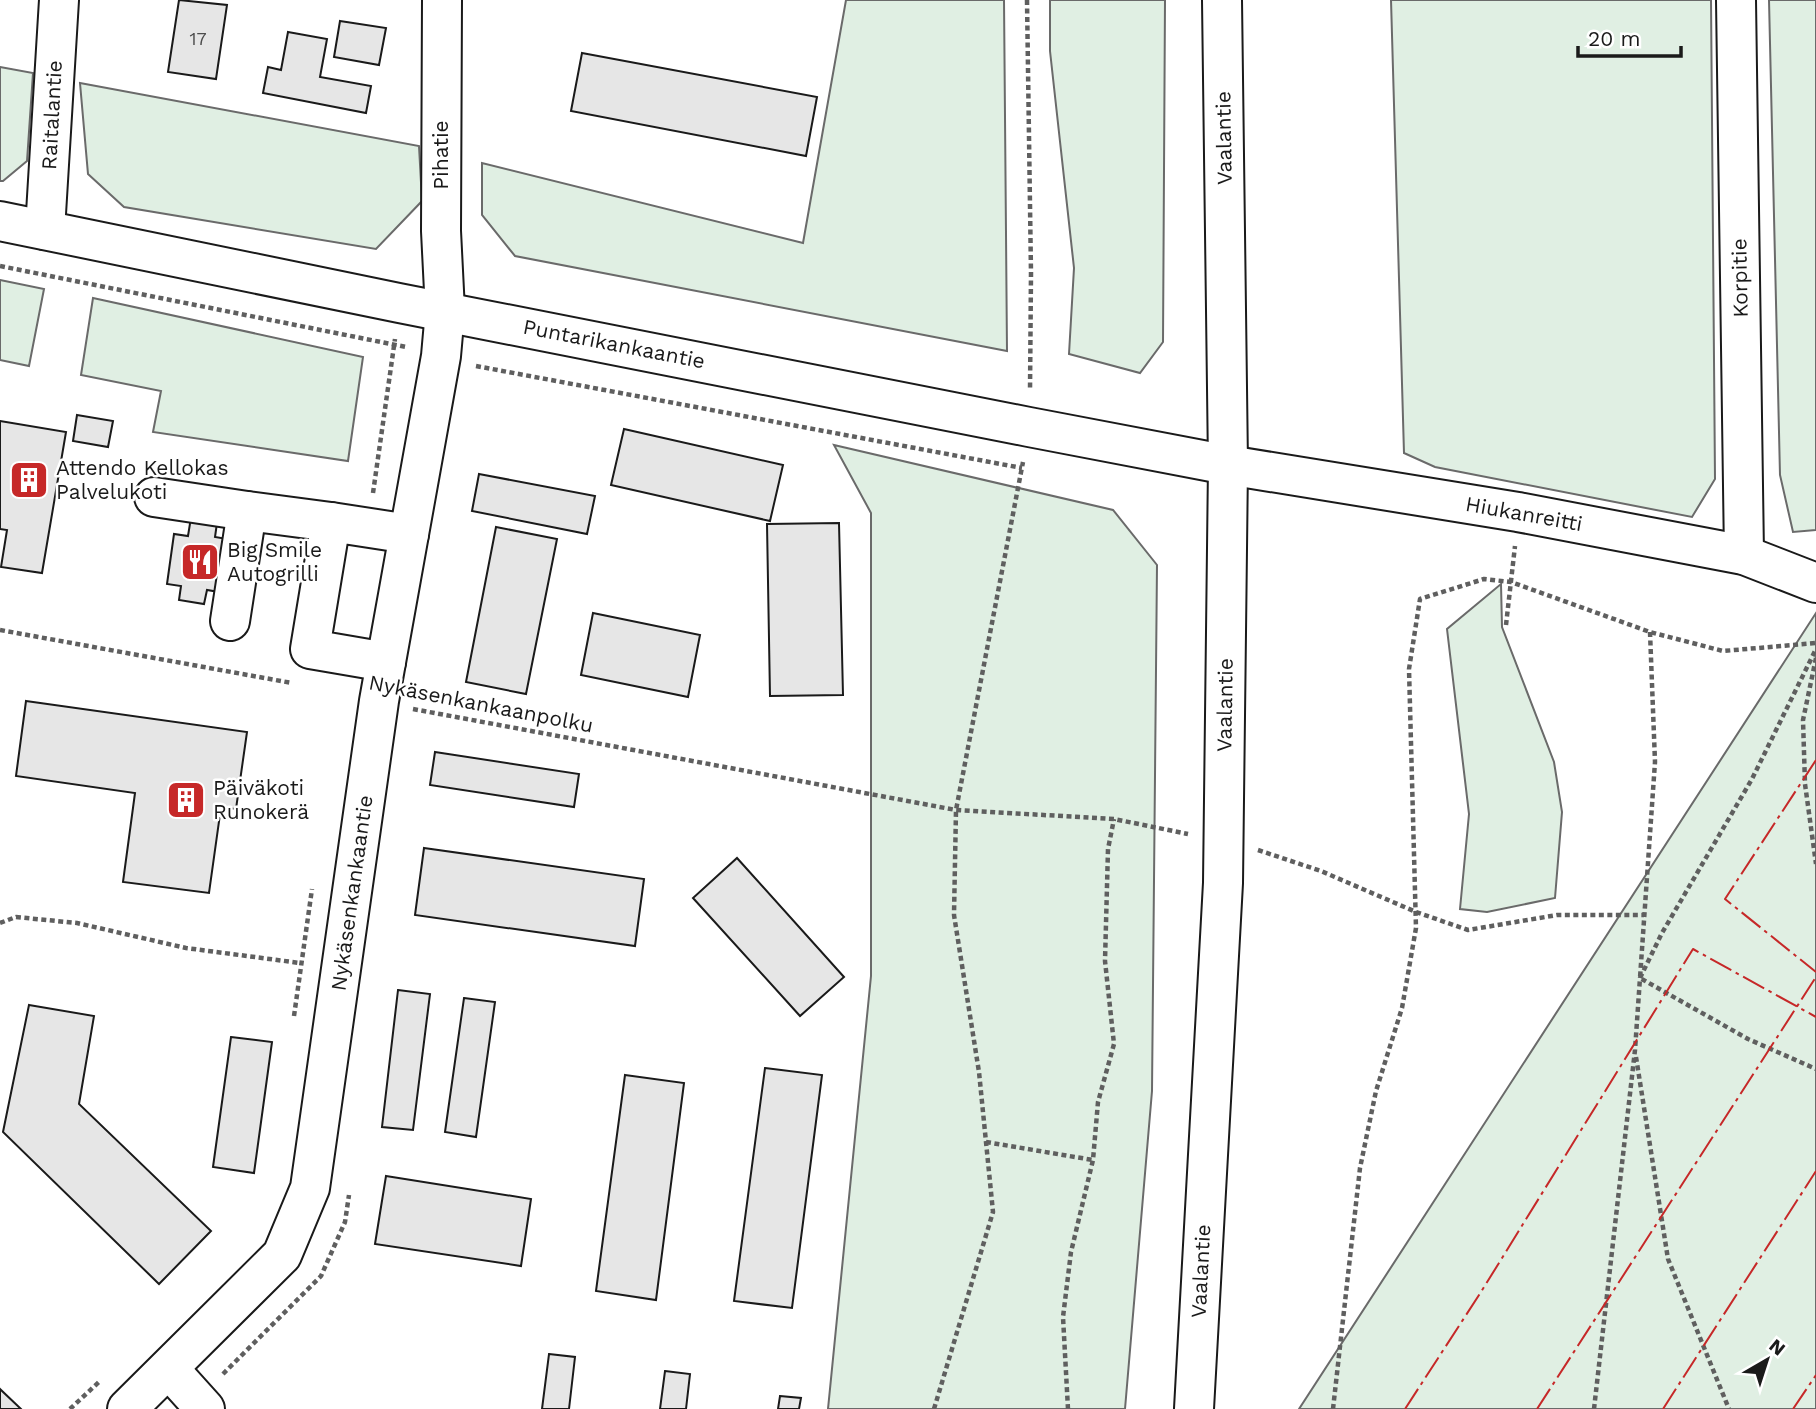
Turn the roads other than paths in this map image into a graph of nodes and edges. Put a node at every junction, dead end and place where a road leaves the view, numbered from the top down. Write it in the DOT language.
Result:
graph roads {
  1 [pos="60,0"];
  2 [pos="442,0"];
  3 [pos="1222,0"];
  4 [pos="1736,0"];
  5 [pos="0,221"];
  6 [pos="46,230"];
  7 [pos="445,311"];
  8 [pos="1228,465"];
  9 [pos="154,497"];
  10 [pos="247,510"];
  11 [pos="331,522"];
  12 [pos="409,534"];
  13 [pos="1744,555"];
  14 [pos="1816,583"];
  15 [pos="230,621"];
  16 [pos="386,662"];
  17 [pos="169,1369"];
  18 [pos="127,1409"];
  19 [pos="205,1409"];
  20 [pos="1194,1409"];
  1 -- 6 [label="street, Raitalantie"];
  2 -- 7 [label="street, Pihatie"];
  3 -- 8 [label="street, Vaalantie"];
  4 -- 13 [label="street, Korpitie"];
  5 -- 6 [label="street, Puntarikankaantie"];
  6 -- 7 [label="street, Puntarikankaantie"];
  7 -- 8 [label="street, Puntarikankaantie"];
  7 -- 12 [label="street, Nykäsenkankaantie"];
  8 -- 13 [label="street, Hiukanreitti"];
  8 -- 20 [label="street, Vaalantie"];
  9 -- 10 [label="street"];
  10 -- 11 [label="street"];
  10 -- 15 [label="street"];
  11 -- 12 [label="street"];
  11 -- 16 [label="street"];
  12 -- 16 [label="street, Nykäsenkankaantie"];
  13 -- 14 [label="street, Hiukanreitti"];
  16 -- 17 [label="street, Nykäsenkankaantie"];
  17 -- 18 [label="street, Nykäsenkankaantie"];
  17 -- 19 [label="street"];
}
